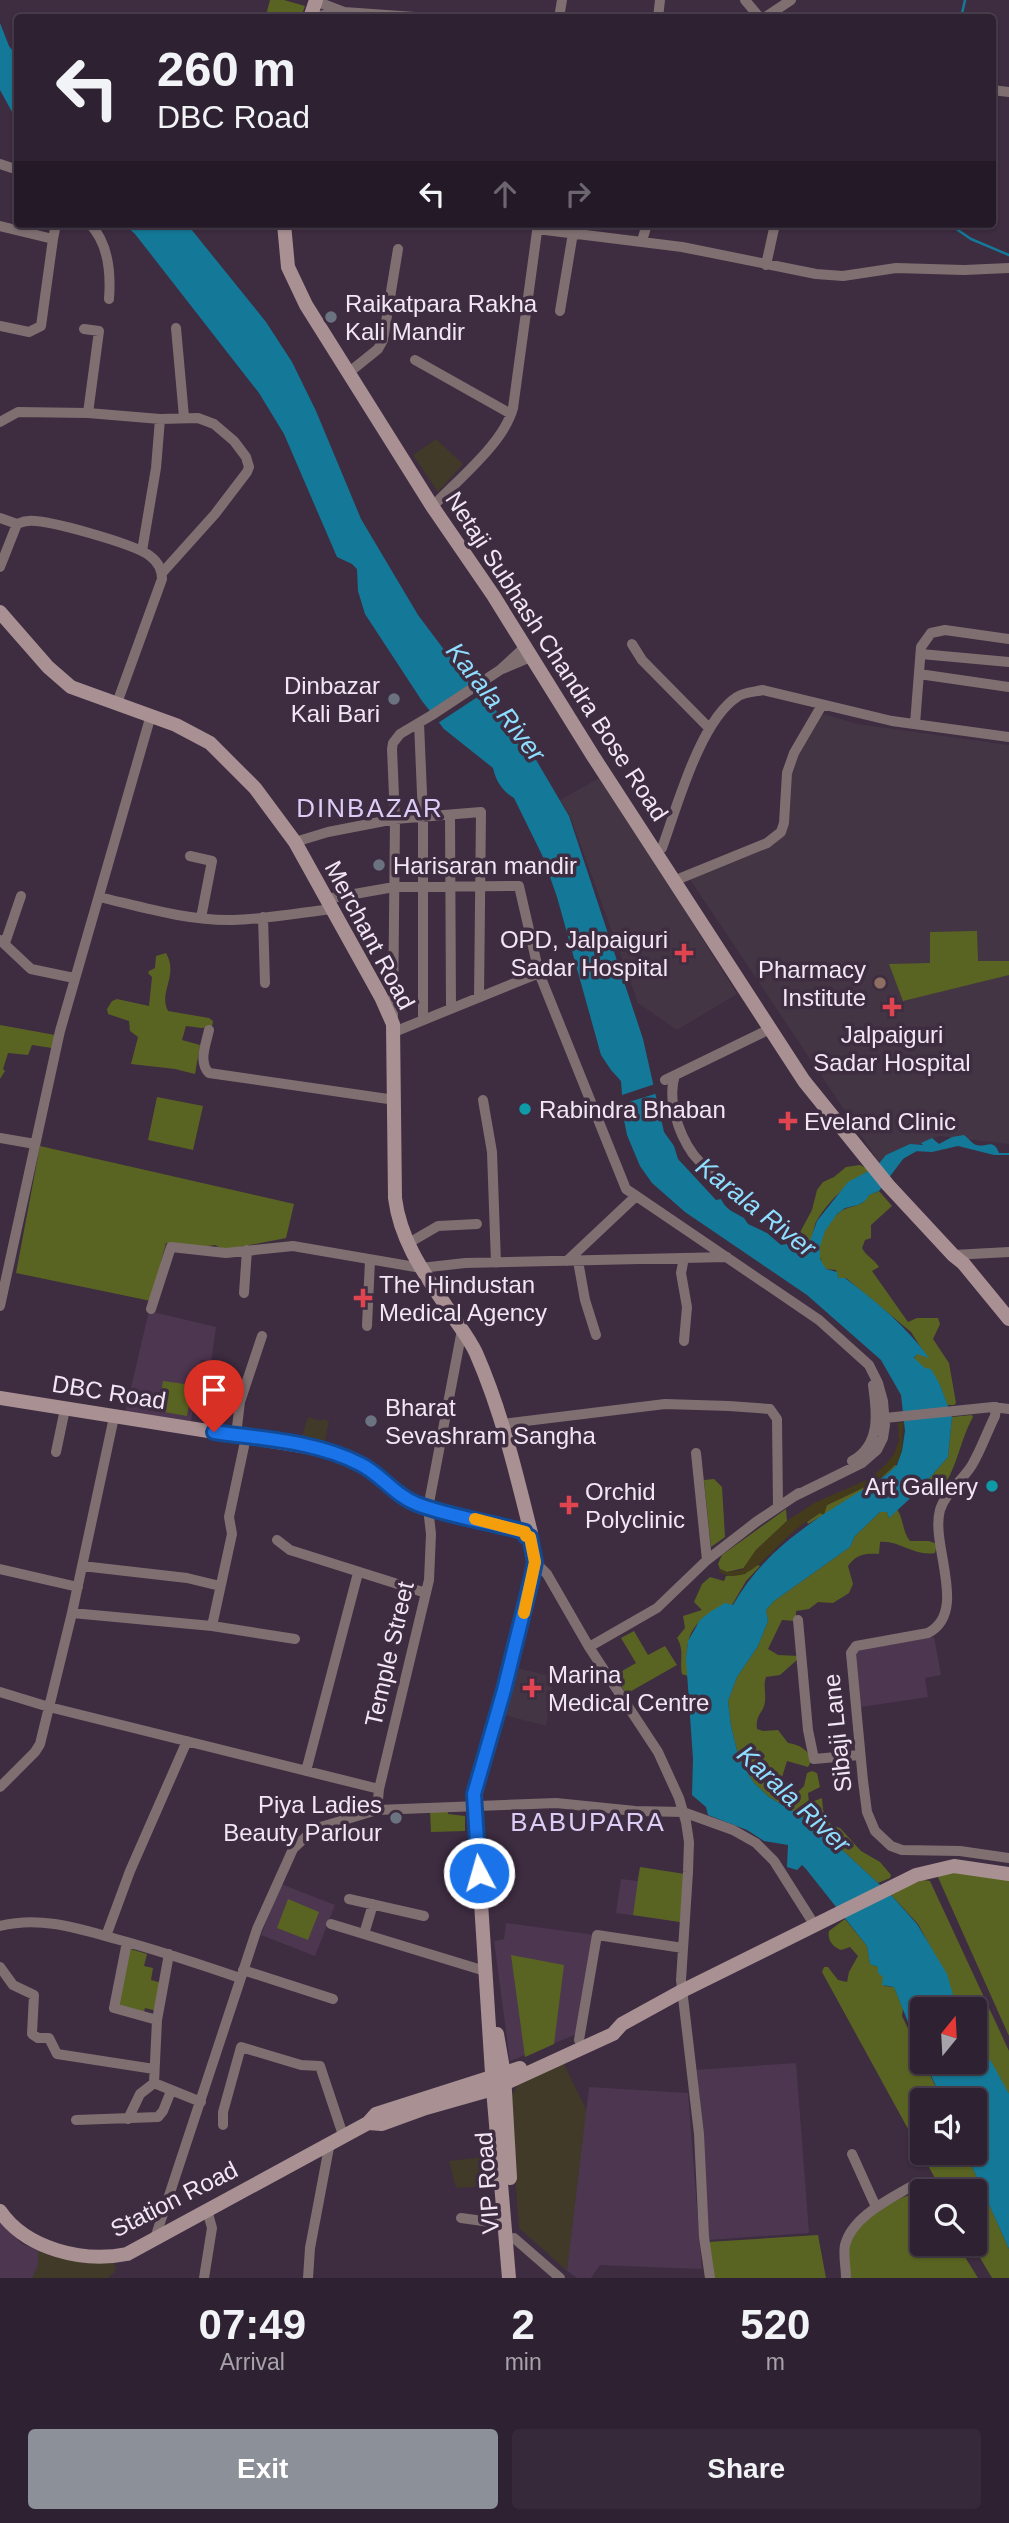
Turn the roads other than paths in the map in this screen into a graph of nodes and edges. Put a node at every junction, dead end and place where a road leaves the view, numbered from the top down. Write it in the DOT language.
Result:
graph roads {
  1 [pos="745,0"];
  2 [pos="791,0"];
  3 [pos="317,1"];
  4 [pos="344,12"];
  5 [pos="331,14"];
  6 [pos="372,14"];
  7 [pos="758,14"];
  8 [pos="768,14"];
  9 [pos="0,226"];
  10 [pos="55,228"];
  11 [pos="94,228"];
  12 [pos="286,228"];
  13 [pos="538,228"];
  14 [pos="548,228"];
  15 [pos="646,228"];
  16 [pos="774,228"];
  17 [pos="573,233"];
  18 [pos="53,239"];
  19 [pos="642,241"];
  20 [pos="398,249"];
  21 [pos="766,265"];
  22 [pos="1009,268"];
  23 [pos="109,299"];
  24 [pos="560,311"];
  25 [pos="0,326"];
  26 [pos="84,328"];
  27 [pos="177,328"];
  28 [pos="415,360"];
  29 [pos="350,372"];
  30 [pos="88,413"];
  31 [pos="511,414"];
  32 [pos="184,417"];
  33 [pos="160,419"];
  34 [pos="0,422"];
  35 [pos="435,504"];
  36 [pos="0,518"];
  37 [pos="17,524"];
  38 [pos="142,551"];
  39 [pos="0,567"];
  40 [pos="162,573"];
  41 [pos="495,593"];
  42 [pos="0,612"];
  43 [pos="1009,639"];
  44 [pos="632,644"];
  45 [pos="528,652"];
  46 [pos="921,653"];
  47 [pos="1009,662"];
  48 [pos="919,674"];
  49 [pos="1009,687"];
  50 [pos="117,703"];
  51 [pos="822,705"];
  52 [pos="151,715"];
  53 [pos="419,723"];
  54 [pos="915,724"];
  55 [pos="709,728"];
  56 [pos="1005,736"];
  57 [pos="450,815"];
  58 [pos="423,817"];
  59 [pos="395,819"];
  60 [pos="295,842"];
  61 [pos="660,852"];
  62 [pos="190,856"];
  63 [pos="681,878"];
  64 [pos="479,886"];
  65 [pos="394,887"];
  66 [pos="422,887"];
  67 [pos="450,887"];
  68 [pos="21,896"];
  69 [pos="99,897"];
  70 [pos="329,904"];
  71 [pos="263,917"];
  72 [pos="201,918"];
  73 [pos="2,942"];
  74 [pos="539,973"];
  75 [pos="74,978"];
  76 [pos="265,983"];
  77 [pos="479,997"];
  78 [pos="451,1009"];
  79 [pos="423,1020"];
  80 [pos="393,1028"];
  81 [pos="770,1029"];
  82 [pos="209,1030"];
  83 [pos="395,1100"];
  84 [pos="483,1100"];
  85 [pos="820,1100"];
  86 [pos="0,1138"];
  87 [pos="35,1144"];
  88 [pos="720,1183"];
  89 [pos="635,1197"];
  90 [pos="477,1224"];
  91 [pos="407,1244"];
  92 [pos="247,1250"];
  93 [pos="1009,1252"];
  94 [pos="953,1255"];
  95 [pos="728,1257"];
  96 [pos="684,1258"];
  97 [pos="370,1260"];
  98 [pos="573,1261"];
  99 [pos="496,1263"];
  100 [pos="421,1268"];
  101 [pos="244,1293"];
  102 [pos="0,1306"];
  103 [pos="151,1308"];
  104 [pos="1009,1319"];
  105 [pos="367,1326"];
  106 [pos="462,1330"];
  107 [pos="1009,1332"];
  108 [pos="596,1335"];
  109 [pos="261,1336"];
  110 [pos="684,1341"];
  111 [pos="869,1365"];
  112 [pos="0,1398"];
  113 [pos="995,1407"];
  114 [pos="65,1409"];
  115 [pos="1009,1409"];
  116 [pos="114,1417"];
  117 [pos="888,1417"];
  118 [pos="502,1424"];
  119 [pos="241,1436"];
  120 [pos="56,1452"];
  121 [pos="696,1453"];
  122 [pos="795,1496"];
  123 [pos="778,1506"];
  124 [pos="428,1508"];
  125 [pos="526,1512"];
  126 [pos="508,1527"];
  127 [pos="529,1534"];
  128 [pos="276,1540"];
  129 [pos="707,1560"];
  130 [pos="535,1562"];
  131 [pos="82,1566"];
  132 [pos="0,1569"];
  133 [pos="358,1573"];
  134 [pos="220,1586"];
  135 [pos="78,1587"];
  136 [pos="426,1593"];
  137 [pos="72,1612"];
  138 [pos="798,1620"];
  139 [pos="212,1626"];
  140 [pos="295,1639"];
  141 [pos="589,1647"];
  142 [pos="0,1692"];
  143 [pos="48,1707"];
  144 [pos="187,1741"];
  145 [pos="859,1755"];
  146 [pos="306,1771"];
  147 [pos="0,1786"];
  148 [pos="379,1789"];
  149 [pos="473,1806"];
  150 [pos="377,1810"];
  151 [pos="683,1812"];
  152 [pos="1009,1858"];
  153 [pos="1009,1867"];
  154 [pos="1009,1874"];
  155 [pos="896,1885"];
  156 [pos="349,1899"];
  157 [pos="373,1904"];
  158 [pos="424,1916"];
  159 [pos="817,1922"];
  160 [pos="331,1924"];
  161 [pos="0,1926"];
  162 [pos="364,1934"];
  163 [pos="106,1936"];
  164 [pos="127,1942"];
  165 [pos="683,1948"];
  166 [pos="169,1954"];
  167 [pos="0,1967"];
  168 [pos="485,1971"];
  169 [pos="241,1974"];
  170 [pos="682,1990"];
  171 [pos="333,1999"];
  172 [pos="157,2020"];
  173 [pos="622,2024"];
  174 [pos="579,2040"];
  175 [pos="155,2069"];
  176 [pos="498,2080"];
  177 [pos="154,2082"];
  178 [pos="171,2091"];
  179 [pos="201,2102"];
  180 [pos="128,2119"];
  181 [pos="76,2120"];
  182 [pos="223,2125"];
  183 [pos="336,2138"];
  184 [pos="852,2154"];
  185 [pos="910,2187"];
  186 [pos="876,2207"];
  187 [pos="207,2210"];
  188 [pos="0,2211"];
  189 [pos="461,2218"];
  190 [pos="508,2233"];
  191 [pos="149,2238"];
  192 [pos="204,2278"];
  193 [pos="308,2278"];
  194 [pos="509,2278"];
  195 [pos="516,2278"];
  196 [pos="560,2278"];
  197 [pos="710,2278"];
  198 [pos="846,2278"];
  1 -- 7 [label="street"];
  2 -- 8 [label="street"];
  3 -- 4 [label="street"];
  4 -- 5 [label="street"];
  4 -- 6 [label="street"];
  9 -- 18 [label="street"];
  10 -- 18 [label="street"];
  11 -- 23 [label="street"];
  12 -- 29 [label="street, Netaji Subhash Chandra Bose Road"];
  13 -- 31 [label="street"];
  14 -- 17 [label="street"];
  15 -- 19 [label="street"];
  16 -- 21 [label="street"];
  17 -- 19 [label="street"];
  17 -- 24 [label="street"];
  18 -- 25 [label="street"];
  19 -- 21 [label="street"];
  20 -- 29 [label="street"];
  21 -- 22 [label="street"];
  26 -- 30 [label="street"];
  27 -- 32 [label="street"];
  28 -- 31 [label="street"];
  29 -- 35 [label="street, Netaji Subhash Chandra Bose Road"];
  30 -- 33 [label="street"];
  30 -- 34 [label="street"];
  31 -- 35 [label="street"];
  32 -- 33 [label="street"];
  32 -- 40 [label="street"];
  33 -- 38 [label="street"];
  35 -- 41 [label="street, Netaji Subhash Chandra Bose Road"];
  36 -- 37 [label="street"];
  37 -- 38 [label="street"];
  37 -- 39 [label="street"];
  38 -- 40 [label="street"];
  40 -- 50 [label="street"];
  41 -- 45 [label="street, Netaji Subhash Chandra Bose Road"];
  41 -- 61 [label="street, Netaji Subhash Chandra Bose Road"];
  42 -- 50 [label="street, Merchant Road"];
  43 -- 46 [label="street"];
  44 -- 55 [label="street"];
  45 -- 53 [label="street"];
  45 -- 61 [label="street, Netaji Subhash Chandra Bose Road"];
  46 -- 47 [label="street"];
  46 -- 48 [label="street"];
  48 -- 49 [label="street"];
  48 -- 54 [label="street"];
  50 -- 52 [label="street, Merchant Road"];
  51 -- 54 [label="street"];
  51 -- 55 [label="street"];
  51 -- 63 [label="street"];
  52 -- 60 [label="street, Merchant Road"];
  52 -- 69 [label="street"];
  53 -- 58 [label="street"];
  53 -- 59 [label="street"];
  54 -- 56 [label="street"];
  55 -- 61 [label="street"];
  57 -- 58 [label="street"];
  57 -- 64 [label="street"];
  57 -- 67 [label="street"];
  58 -- 59 [label="street"];
  58 -- 66 [label="street"];
  59 -- 60 [label="street"];
  59 -- 65 [label="street"];
  60 -- 70 [label="street, Merchant Road"];
  61 -- 63 [label="street, Netaji Subhash Chandra Bose Road"];
  61 -- 81 [label="street, Netaji Subhash Chandra Bose Road"];
  62 -- 72 [label="street"];
  63 -- 85 [label="street, Netaji Subhash Chandra Bose Road"];
  64 -- 67 [label="street"];
  64 -- 74 [label="street"];
  64 -- 77 [label="street"];
  65 -- 66 [label="street"];
  65 -- 70 [label="street"];
  65 -- 80 [label="street"];
  66 -- 67 [label="street"];
  66 -- 79 [label="street"];
  67 -- 78 [label="street"];
  68 -- 73 [label="street"];
  69 -- 72 [label="street"];
  69 -- 75 [label="street"];
  70 -- 71 [label="street"];
  70 -- 80 [label="street, Merchant Road"];
  71 -- 72 [label="street"];
  71 -- 76 [label="street"];
  73 -- 75 [label="street"];
  74 -- 77 [label="street"];
  74 -- 89 [label="street"];
  75 -- 87 [label="street"];
  77 -- 78 [label="street"];
  78 -- 79 [label="street"];
  79 -- 80 [label="street"];
  80 -- 83 [label="street, Merchant Road"];
  81 -- 85 [label="street, Netaji Subhash Chandra Bose Road"];
  81 -- 88 [label="street"];
  82 -- 83 [label="street"];
  83 -- 91 [label="street, Merchant Road"];
  84 -- 99 [label="street"];
  85 -- 94 [label="street, Netaji Subhash Chandra Bose Road"];
  86 -- 87 [label="street"];
  87 -- 102 [label="street"];
  89 -- 95 [label="street"];
  89 -- 98 [label="street"];
  90 -- 91 [label="street"];
  91 -- 100 [label="street, Merchant Road"];
  92 -- 97 [label="street"];
  92 -- 101 [label="street"];
  92 -- 103 [label="street"];
  93 -- 94 [label="street"];
  94 -- 104 [label="street, Netaji Subhash Chandra Bose Road"];
  94 -- 107 [label="street, Netaji Subhash Chandra Bose Road"];
  95 -- 96 [label="street"];
  95 -- 111 [label="street"];
  96 -- 98 [label="street"];
  96 -- 110 [label="street"];
  97 -- 100 [label="street"];
  97 -- 105 [label="street"];
  98 -- 99 [label="street"];
  98 -- 108 [label="street"];
  99 -- 100 [label="street"];
  100 -- 106 [label="street, Merchant Road"];
  106 -- 118 [label="street, Merchant Road"];
  106 -- 124 [label="street, Temple Street"];
  109 -- 119 [label="street"];
  111 -- 117 [label="street"];
  111 -- 122 [label="street"];
  112 -- 114 [label="street, DBC Road"];
  113 -- 115 [label="street"];
  113 -- 117 [label="street"];
  113 -- 145 [label="street, Sibaji Lane"];
  114 -- 116 [label="street, DBC Road"];
  114 -- 120 [label="street"];
  116 -- 119 [label="street, DBC Road"];
  116 -- 131 [label="street"];
  117 -- 122 [label="street"];
  118 -- 123 [label="street"];
  118 -- 125 [label="street, Merchant Road"];
  119 -- 124 [label="street, DBC Road"];
  119 -- 134 [label="street"];
  121 -- 129 [label="street"];
  122 -- 123 [label="street"];
  123 -- 129 [label="street"];
  124 -- 126 [label="street, DBC Road"];
  124 -- 136 [label="street, Temple Street"];
  125 -- 126 [label="street"];
  125 -- 127 [label="street, Merchant Road"];
  126 -- 127 [label="street, DBC Road"];
  127 -- 130 [label="street, Merchant Road"];
  128 -- 133 [label="street"];
  129 -- 141 [label="street"];
  130 -- 141 [label="street"];
  130 -- 149 [label="street, VIP Road"];
  131 -- 134 [label="street"];
  131 -- 135 [label="street"];
  132 -- 135 [label="street"];
  133 -- 136 [label="street"];
  133 -- 146 [label="street"];
  134 -- 139 [label="street"];
  135 -- 137 [label="street"];
  136 -- 148 [label="street, Temple Street"];
  137 -- 139 [label="street"];
  137 -- 143 [label="street"];
  138 -- 145 [label="street"];
  139 -- 140 [label="street"];
  141 -- 151 [label="street"];
  142 -- 143 [label="street"];
  143 -- 144 [label="street"];
  143 -- 147 [label="street"];
  144 -- 146 [label="street"];
  144 -- 163 [label="street"];
  145 -- 152 [label="street, Sibaji Lane"];
  146 -- 148 [label="street"];
  148 -- 150 [label="street, Temple Street"];
  149 -- 150 [label="street"];
  149 -- 151 [label="street"];
  149 -- 168 [label="street, VIP Road"];
  150 -- 169 [label="street"];
  151 -- 159 [label="street"];
  151 -- 165 [label="street"];
  153 -- 155 [label="street"];
  154 -- 155 [label="street"];
  155 -- 159 [label="street"];
  156 -- 157 [label="street"];
  157 -- 158 [label="street"];
  157 -- 162 [label="street"];
  159 -- 170 [label="street"];
  160 -- 162 [label="street"];
  161 -- 163 [label="street"];
  162 -- 168 [label="street"];
  163 -- 164 [label="street"];
  164 -- 166 [label="street"];
  164 -- 172 [label="street"];
  165 -- 170 [label="street"];
  165 -- 174 [label="street"];
  166 -- 169 [label="street"];
  166 -- 172 [label="street"];
  167 -- 175 [label="street"];
  168 -- 176 [label="street, VIP Road"];
  169 -- 171 [label="street"];
  169 -- 179 [label="street"];
  170 -- 173 [label="street"];
  170 -- 197 [label="street"];
  172 -- 175 [label="street"];
  173 -- 174 [label="street"];
  173 -- 176 [label="street"];
  174 -- 176 [label="street"];
  175 -- 177 [label="street"];
  176 -- 183 [label="street, Station Road"];
  176 -- 190 [label="street, VIP Road"];
  176 -- 190 [label="street, VIP Road"];
  177 -- 178 [label="street"];
  177 -- 180 [label="street"];
  178 -- 179 [label="street"];
  178 -- 180 [label="street"];
  179 -- 191 [label="street"];
  180 -- 181 [label="street"];
  182 -- 183 [label="street"];
  183 -- 187 [label="street, Station Road"];
  183 -- 193 [label="street"];
  184 -- 186 [label="street"];
  185 -- 186 [label="street"];
  186 -- 198 [label="street"];
  187 -- 191 [label="street, Station Road"];
  187 -- 192 [label="street"];
  188 -- 191 [label="street, Station Road"];
  189 -- 190 [label="street"];
  190 -- 194 [label="street, VIP Road"];
  190 -- 195 [label="street, VIP Road"];
  190 -- 196 [label="street"];
}
